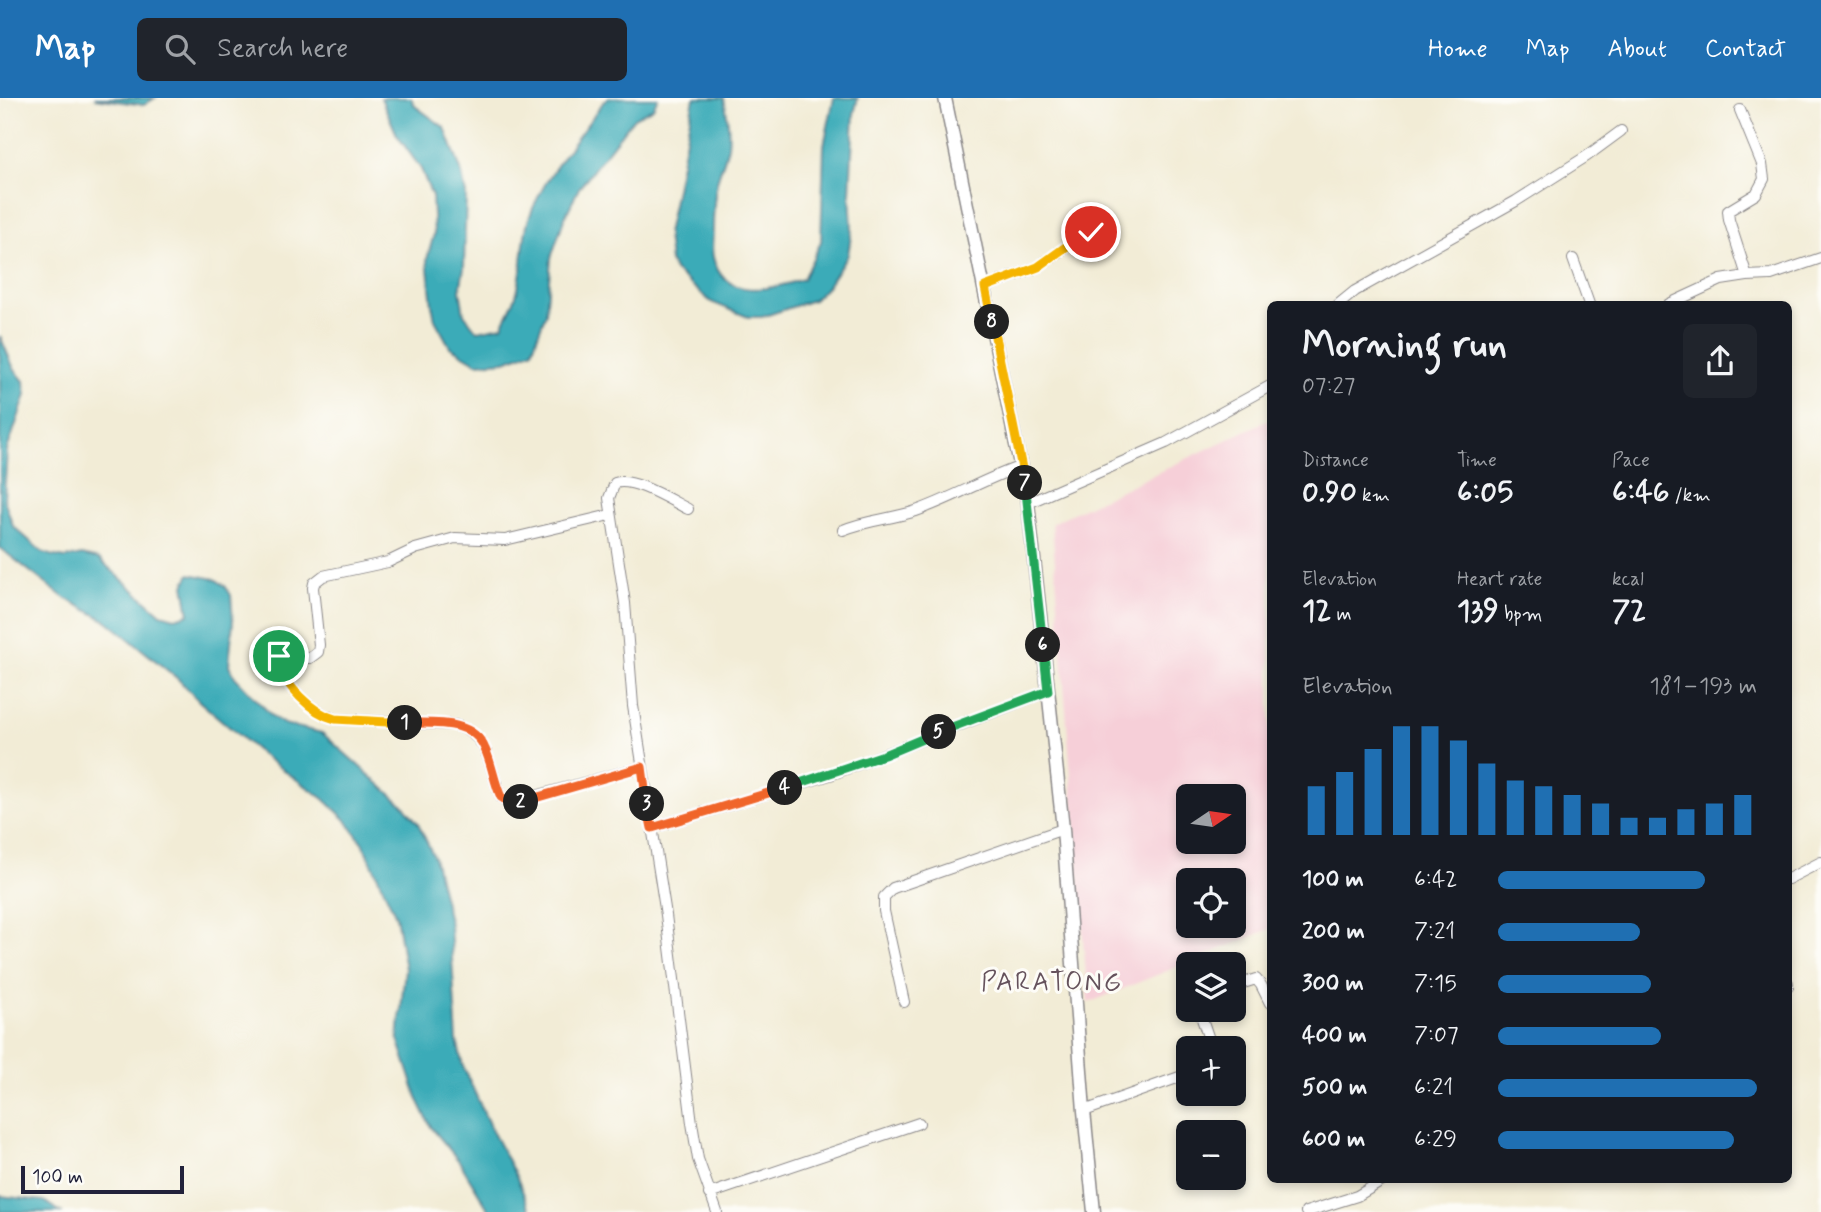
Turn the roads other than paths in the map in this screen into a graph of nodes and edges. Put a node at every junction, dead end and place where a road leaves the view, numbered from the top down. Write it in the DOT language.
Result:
graph roads {
  1 [pos="945,98"];
  2 [pos="1740,110"];
  3 [pos="1621,131"];
  4 [pos="1111,228"];
  5 [pos="1573,258"];
  6 [pos="1821,258"];
  7 [pos="1747,276"];
  8 [pos="985,287"];
  9 [pos="1343,301"];
  10 [pos="1588,301"];
  11 [pos="1676,301"];
  12 [pos="1267,388"];
  13 [pos="1022,466"];
  14 [pos="1028,503"];
  15 [pos="688,509"];
  16 [pos="610,515"];
  17 [pos="843,530"];
  18 [pos="1048,691"];
  19 [pos="642,767"];
  20 [pos="652,828"];
  21 [pos="1063,829"];
  22 [pos="1821,862"];
  23 [pos="1792,877"];
  24 [pos="1246,982"];
  25 [pos="1267,997"];
  26 [pos="904,1002"];
  27 [pos="1176,1078"];
  28 [pos="1084,1111"];
  29 [pos="919,1123"];
  30 [pos="1374,1183"];
  31 [pos="709,1194"];
  32 [pos="717,1212"];
  33 [pos="1094,1212"];
  34 [pos="1306,1212"];
  1 -- 8 [label="street"];
  2 -- 7 [label="street"];
  3 -- 9 [label="street"];
  4 -- 8 [label="street"];
  5 -- 10 [label="street"];
  6 -- 7 [label="street"];
  7 -- 11 [label="street"];
  8 -- 13 [label="street"];
  12 -- 14 [label="street"];
  13 -- 14 [label="street"];
  13 -- 17 [label="street"];
  14 -- 18 [label="street"];
  15 -- 16 [label="street"];
  16 -- 19 [label="street"];
  16 -- 19 [label="street"];
  18 -- 20 [label="street"];
  18 -- 21 [label="street"];
  19 -- 20 [label="street"];
  20 -- 31 [label="street"];
  21 -- 26 [label="street"];
  21 -- 28 [label="street"];
  22 -- 23 [label="street"];
  24 -- 25 [label="street"];
  27 -- 28 [label="street"];
  28 -- 33 [label="street"];
  29 -- 31 [label="street"];
  30 -- 34 [label="street"];
  31 -- 32 [label="street"];
}
